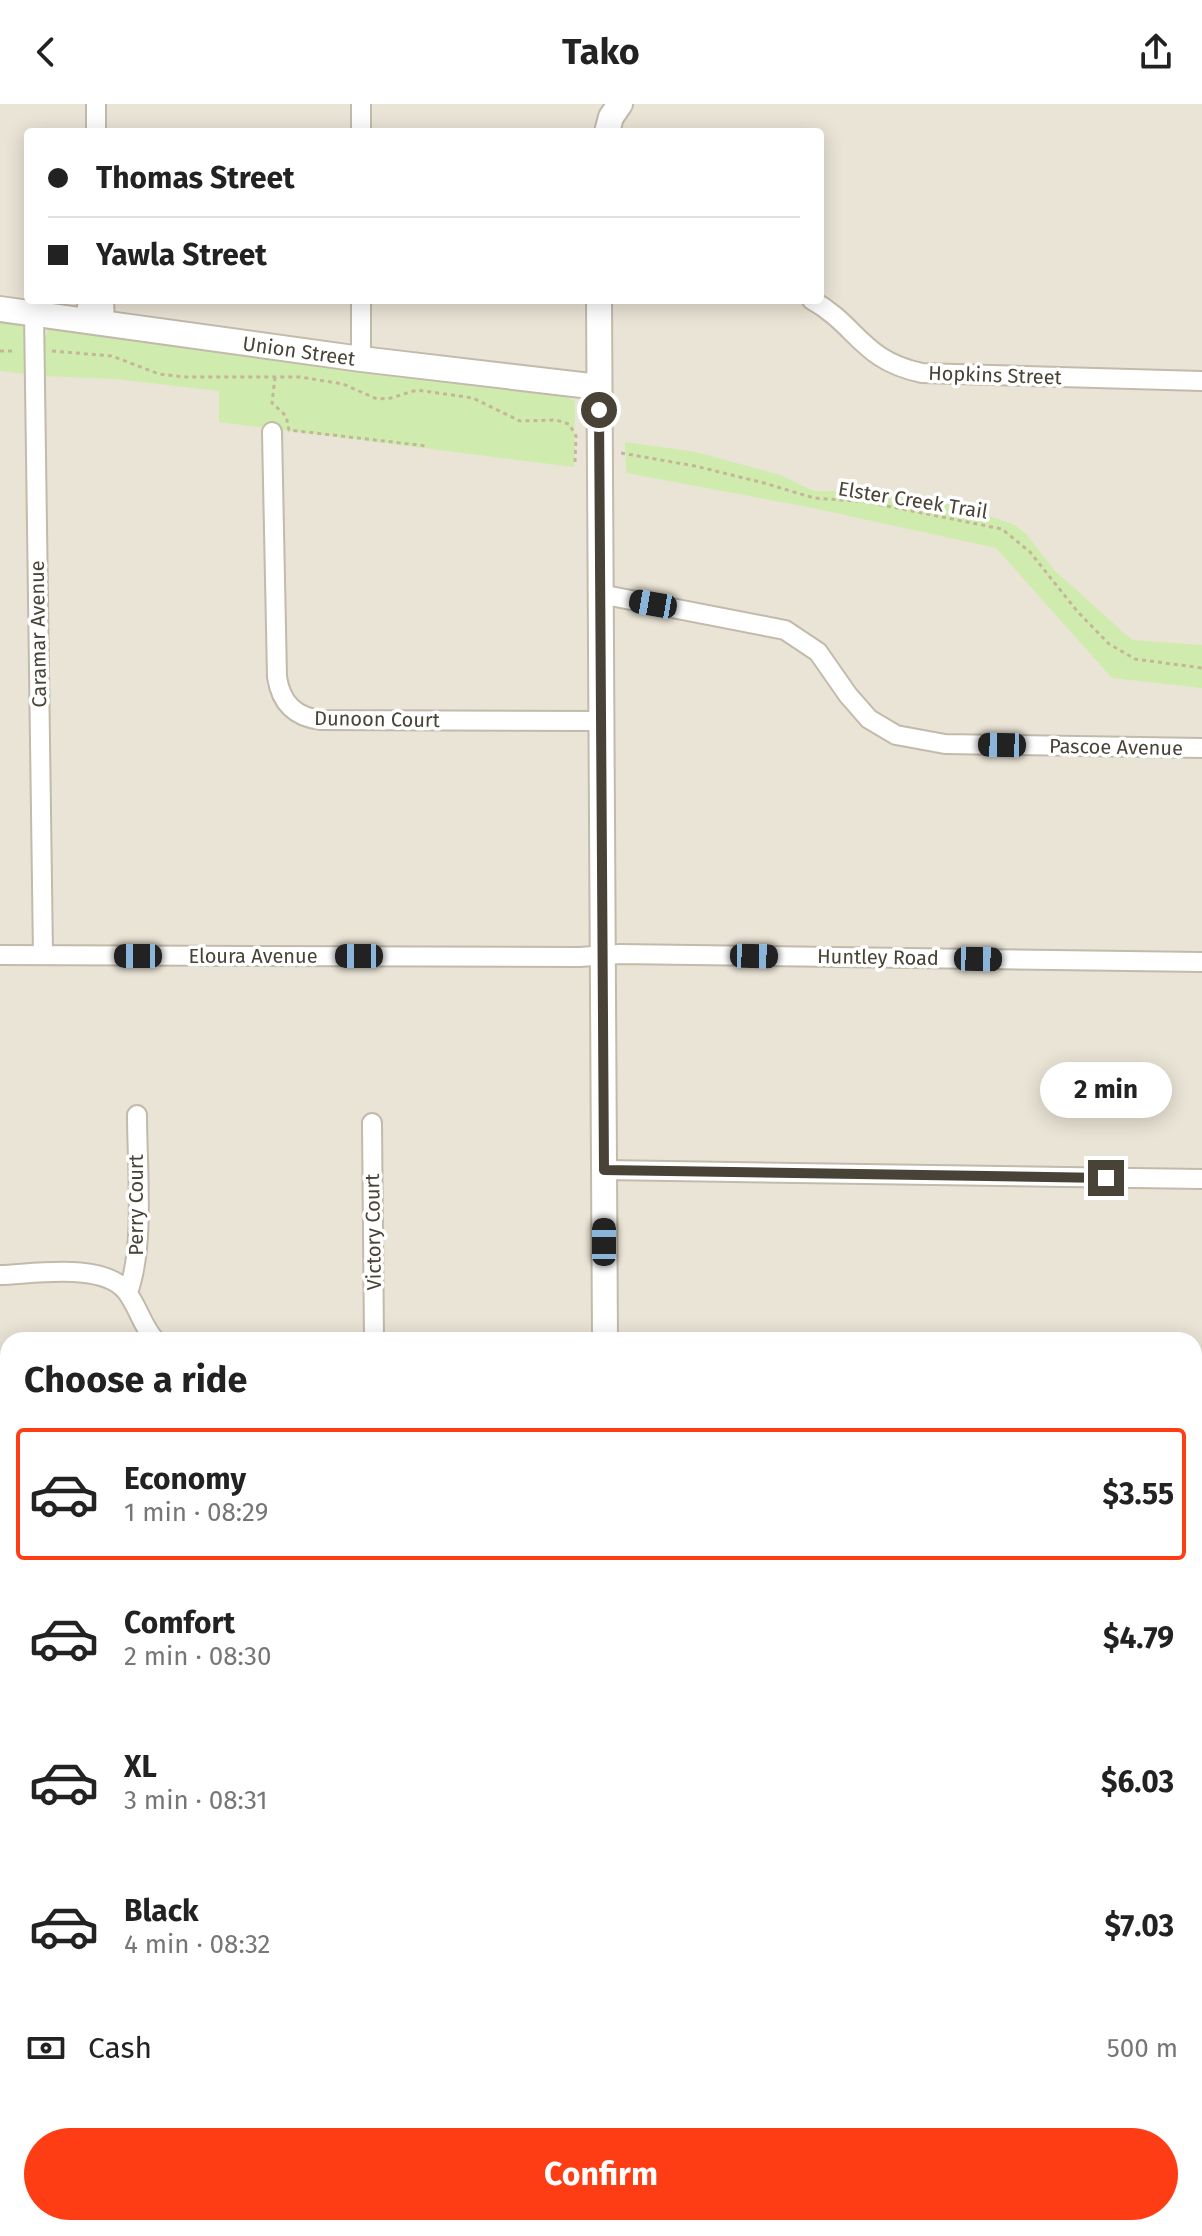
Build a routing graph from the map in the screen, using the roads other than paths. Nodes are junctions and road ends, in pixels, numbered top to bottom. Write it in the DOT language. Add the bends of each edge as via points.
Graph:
graph roads {
  1 [pos="96,104"];
  2 [pos="361,104"];
  3 [pos="600,104"];
  4 [pos="620,104"];
  5 [pos="96,128"];
  6 [pos="361,128"];
  7 [pos="597,128"];
  8 [pos="608,128"];
  9 [pos="361,304"];
  10 [pos="599,304"];
  11 [pos="818,304"];
  12 [pos="0,309"];
  13 [pos="95,311"];
  14 [pos="34,313"];
  15 [pos="361,359"];
  16 [pos="1202,381"];
  17 [pos="599,387"];
  18 [pos="272,432"];
  19 [pos="600,594"];
  20 [pos="601,721"];
  21 [pos="1202,748"];
  22 [pos="0,955"];
  23 [pos="43,955"];
  24 [pos="602,955"];
  25 [pos="1202,962"];
  26 [pos="137,1115"];
  27 [pos="372,1123"];
  28 [pos="604,1170"];
  29 [pos="1202,1179"];
  30 [pos="0,1275"];
  31 [pos="128,1292"];
  32 [pos="150,1332"];
  33 [pos="374,1332"];
  34 [pos="605,1332"];
  1 -- 5 [label="street"];
  2 -- 6 [label="street"];
  3 -- 7 [label="street"];
  4 -- 8 [label="street"];
  9 -- 15 [label="street"];
  10 -- 17 [label="street"];
  11 -- 16 [label="street, Hopkins Street" via="871,353 922,373"];
  12 -- 14 [label="street, Union Street"];
  13 -- 14 [label="street, Union Street"];
  13 -- 15 [label="street, Union Street"];
  14 -- 23 [label="street, Caramar Avenue"];
  15 -- 17 [label="street, Union Street"];
  17 -- 19 [label="street"];
  18 -- 20 [label="street, Dunoon Court" via="277,677 287,705 303,717 321,720"];
  19 -- 20 [label="street"];
  19 -- 21 [label="street, Pascoe Avenue" via="785,630 818,652 869,719 913,740"];
  20 -- 24 [label="street"];
  22 -- 23 [label="street, Eloura Avenue"];
  23 -- 24 [label="street, Eloura Avenue"];
  24 -- 25 [label="street, Huntley Road"];
  24 -- 28 [label="street"];
  26 -- 31 [label="street, Perry Court" via="137,1251"];
  27 -- 33 [label="street, Victory Court"];
  28 -- 29 [label="street"];
  28 -- 34 [label="street"];
  30 -- 31 [label="street" via="97,1274"];
  31 -- 32 [label="street"];
}
